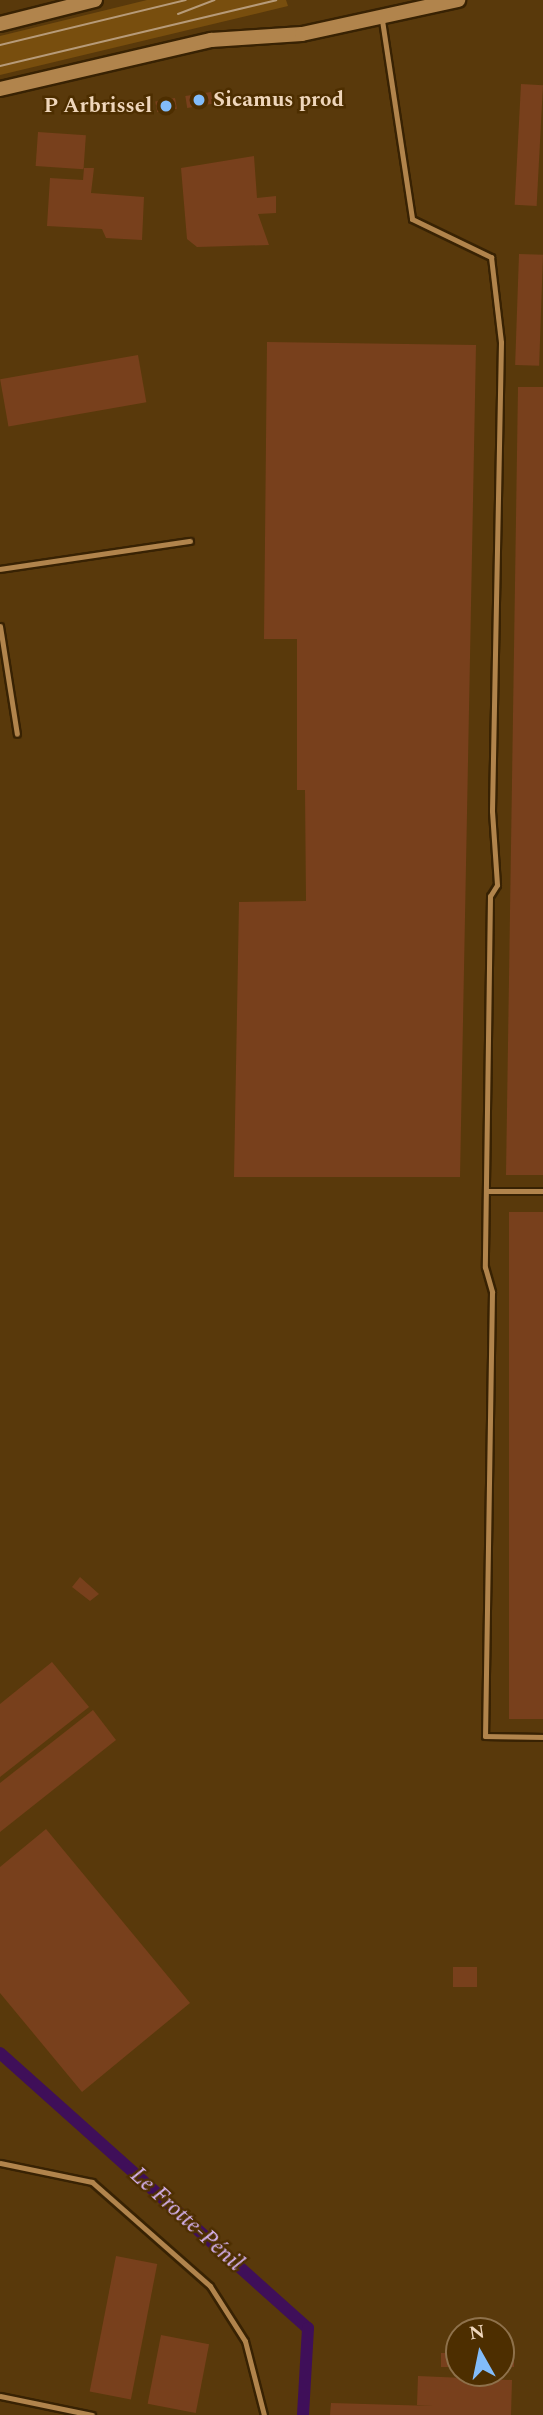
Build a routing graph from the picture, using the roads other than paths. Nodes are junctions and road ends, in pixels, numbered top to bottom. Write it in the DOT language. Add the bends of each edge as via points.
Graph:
graph roads {
  1 [pos="95,0"];
  2 [pos="458,0"];
  3 [pos="382,17"];
  4 [pos="0,24"];
  5 [pos="0,89"];
  6 [pos="190,541"];
  7 [pos="0,569"];
  8 [pos="0,626"];
  9 [pos="17,734"];
  10 [pos="486,1191"];
  11 [pos="543,1191"];
  12 [pos="543,1737"];
  13 [pos="0,2163"];
  14 [pos="0,2396"];
  15 [pos="92,2415"];
  16 [pos="264,2415"];
  1 -- 4 [label="street"];
  2 -- 3 [label="street"];
  3 -- 5 [label="street" via="302,34 211,40"];
  3 -- 10 [label="lane" via="412,219 491,257 501,342 492,811 497,885 490,896"];
  6 -- 7 [label="lane"];
  8 -- 9 [label="lane"];
  10 -- 11 [label="lane"];
  10 -- 12 [label="lane" via="485,1267 492,1292 485,1736"];
  13 -- 16 [label="lane" via="92,2182 210,2286 245,2342"];
  14 -- 15 [label="lane"];
}
